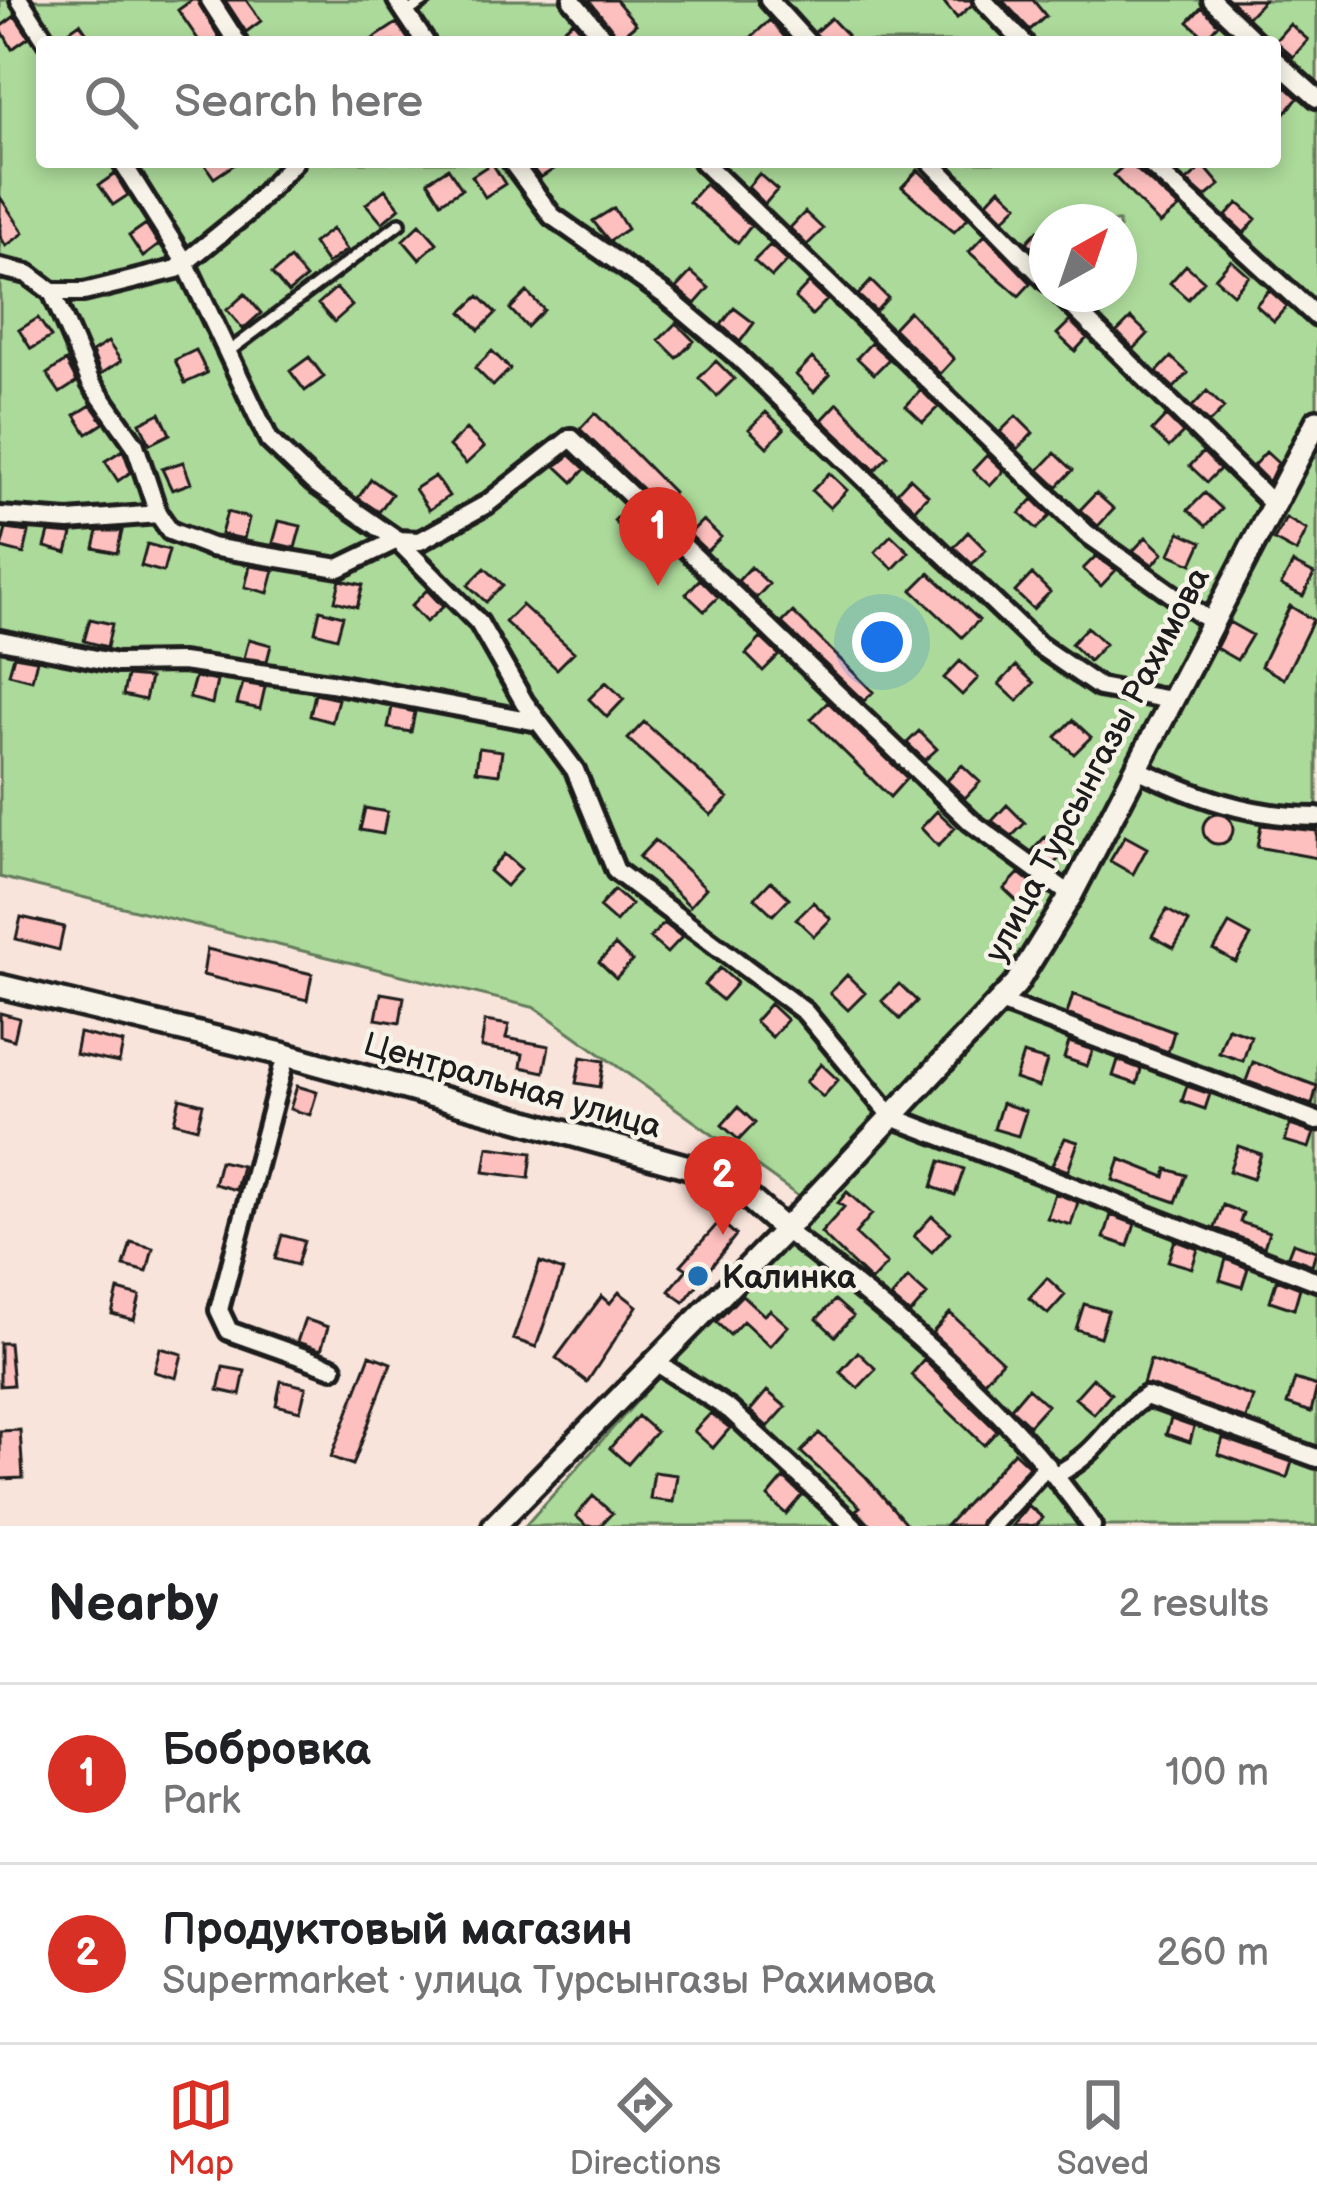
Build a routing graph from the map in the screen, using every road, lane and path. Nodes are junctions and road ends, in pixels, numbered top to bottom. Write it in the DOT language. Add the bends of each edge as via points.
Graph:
graph roads {
  1 [pos="20,0"];
  2 [pos="210,0"];
  3 [pos="426,0"];
  4 [pos="572,0"];
  5 [pos="769,0"];
  6 [pos="983,0"];
  7 [pos="1212,0"];
  8 [pos="401,6"];
  9 [pos="43,36"];
  10 [pos="234,36"];
  11 [pos="421,36"];
  12 [pos="602,36"];
  13 [pos="801,36"];
  14 [pos="1017,36"];
  15 [pos="1250,36"];
  16 [pos="1281,65"];
  17 [pos="1317,98"];
  18 [pos="126,168"];
  19 [pos="288,168"];
  20 [pos="516,168"];
  21 [pos="709,168"];
  22 [pos="937,168"];
  23 [pos="1155,168"];
  24 [pos="400,223"];
  25 [pos="185,262"];
  26 [pos="1029,262"];
  27 [pos="0,267"];
  28 [pos="52,292"];
  29 [pos="1078,312"];
  30 [pos="1317,317"];
  31 [pos="227,352"];
  32 [pos="1316,426"];
  33 [pos="1273,504"];
  34 [pos="158,514"];
  35 [pos="0,516"];
  36 [pos="397,540"];
  37 [pos="1211,622"];
  38 [pos="0,640"];
  39 [pos="1171,700"];
  40 [pos="538,722"];
  41 [pos="1136,768"];
  42 [pos="1317,817"];
  43 [pos="1071,895"];
  44 [pos="0,986"];
  45 [pos="1000,1002"];
  46 [pos="286,1055"];
  47 [pos="892,1117"];
  48 [pos="1317,1121"];
  49 [pos="785,1230"];
  50 [pos="1317,1281"];
  51 [pos="654,1361"];
  52 [pos="333,1368"];
  53 [pos="1317,1457"];
  54 [pos="1052,1469"];
  55 [pos="494,1526"];
  56 [pos="854,1526"];
  57 [pos="991,1526"];
  58 [pos="1092,1526"];
  1 -- 9 [label="street"];
  2 -- 10 [label="street"];
  3 -- 8 [label="lane"];
  4 -- 12 [label="street"];
  5 -- 13 [label="street"];
  6 -- 14 [label="street"];
  7 -- 15 [label="street"];
  8 -- 11 [label="street"];
  16 -- 17 [label="street"];
  18 -- 25 [label="street"];
  19 -- 25 [label="street"];
  20 -- 39 [label="street" via="552,216 737,356 1037,645 1099,687"];
  21 -- 37 [label="street" via="1086,533"];
  22 -- 26 [label="street"];
  23 -- 30 [label="street"];
  24 -- 31 [label="lane"];
  25 -- 28 [label="street" via="84,292"];
  25 -- 31 [label="street"];
  27 -- 28 [label="street"];
  28 -- 34 [label="street" via="91,383 136,445"];
  29 -- 33 [label="street"];
  31 -- 36 [label="street" via="269,440 313,482"];
  32 -- 33 [label="street, улица Турсынгазы Рахимова"];
  33 -- 37 [label="street, улица Турсынгазы Рахимова"];
  34 -- 35 [label="street"];
  34 -- 36 [label="street" via="170,531 212,547 339,568"];
  36 -- 40 [label="street" via="479,623"];
  36 -- 43 [label="street" via="420,541 487,504 571,438 970,822"];
  37 -- 39 [label="street, улица Турсынгазы Рахимова"];
  38 -- 40 [label="street" via="117,663 182,662 332,683"];
  39 -- 41 [label="street, улица Турсынгазы Рахимова"];
  40 -- 47 [label="street" via="574,770 616,871 805,1012"];
  41 -- 42 [label="street" via="1211,804"];
  41 -- 43 [label="street, улица Турсынгазы Рахимова"];
  43 -- 45 [label="street, улица Турсынгазы Рахимова"];
  44 -- 46 [label="street, Центральная улица"];
  45 -- 47 [label="street, улица Турсынгазы Рахимова"];
  45 -- 48 [label="street"];
  46 -- 49 [label="street, Центральная улица" via="696,1169 743,1193"];
  46 -- 52 [label="street" via="219,1310 230,1331"];
  47 -- 49 [label="street, улица Турсынгазы Рахимова"];
  47 -- 50 [label="street"];
  49 -- 51 [label="street, улица Турсынгазы Рахимова"];
  49 -- 54 [label="street, Центральная улица" via="925,1346"];
  51 -- 55 [label="street, улица Турсынгазы Рахимова"];
  51 -- 56 [label="street" via="730,1410"];
  53 -- 54 [label="street" via="1146,1396 1083,1461"];
  54 -- 57 [label="street"];
  54 -- 58 [label="street, Центральная улица"];
}
